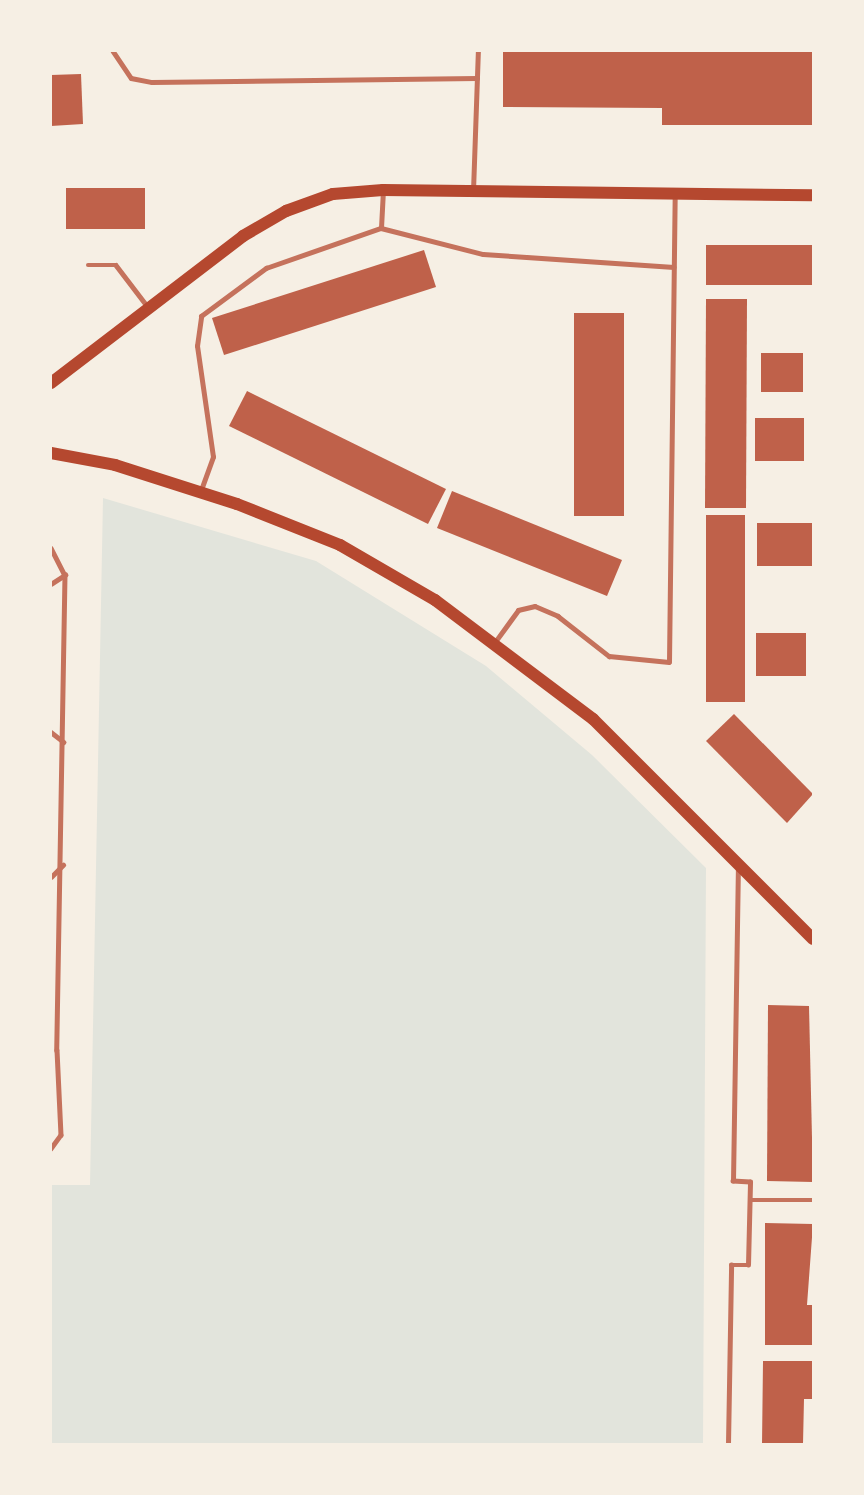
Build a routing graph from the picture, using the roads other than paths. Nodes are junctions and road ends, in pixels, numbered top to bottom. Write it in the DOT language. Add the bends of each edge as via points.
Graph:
graph roads {
  1 [pos="113,51"];
  2 [pos="478,51"];
  3 [pos="477,78"];
  4 [pos="383,190"];
  5 [pos="473,191"];
  6 [pos="675,193"];
  7 [pos="813,195"];
  8 [pos="381,228"];
  9 [pos="88,265"];
  10 [pos="674,267"];
  11 [pos="148,307"];
  12 [pos="51,383"];
  13 [pos="51,453"];
  14 [pos="200,491"];
  15 [pos="51,548"];
  16 [pos="65,575"];
  17 [pos="51,584"];
  18 [pos="495,642"];
  19 [pos="51,732"];
  20 [pos="64,742"];
  21 [pos="63,865"];
  22 [pos="738,867"];
  23 [pos="51,877"];
  24 [pos="813,937"];
  25 [pos="51,1044"];
  26 [pos="57,1050"];
  27 [pos="51,1149"];
  28 [pos="750,1200"];
  29 [pos="813,1200"];
  30 [pos="728,1444"];
  1 -- 3 [label="lane" via="131,78 152,82"];
  2 -- 3 [label="lane"];
  3 -- 5 [label="lane"];
  4 -- 5 [label="main road"];
  4 -- 8 [label="lane"];
  4 -- 11 [label="main road" via="333,194 286,211"];
  5 -- 6 [label="main road"];
  6 -- 7 [label="main road"];
  6 -- 10 [label="lane"];
  8 -- 10 [label="lane" via="483,254"];
  8 -- 14 [label="lane" via="266,268 201,316 197,346 213,457"];
  9 -- 11 [label="lane" via="116,265"];
  10 -- 18 [label="lane" via="669,662 609,656 558,616 534,606 518,610"];
  11 -- 12 [label="main road"];
  13 -- 14 [label="main road"];
  14 -- 18 [label="main road" via="340,545"];
  15 -- 16 [label="lane"];
  16 -- 17 [label="lane"];
  16 -- 20 [label="lane"];
  18 -- 22 [label="main road" via="593,719"];
  19 -- 20 [label="lane"];
  20 -- 21 [label="lane"];
  21 -- 23 [label="lane"];
  21 -- 26 [label="lane"];
  22 -- 24 [label="main road"];
  22 -- 28 [label="lane" via="733,1181 750,1182"];
  25 -- 26 [label="lane"];
  26 -- 27 [label="lane" via="61,1135"];
  28 -- 29 [label="lane"];
  28 -- 30 [label="lane" via="748,1265 731,1265"];
}
